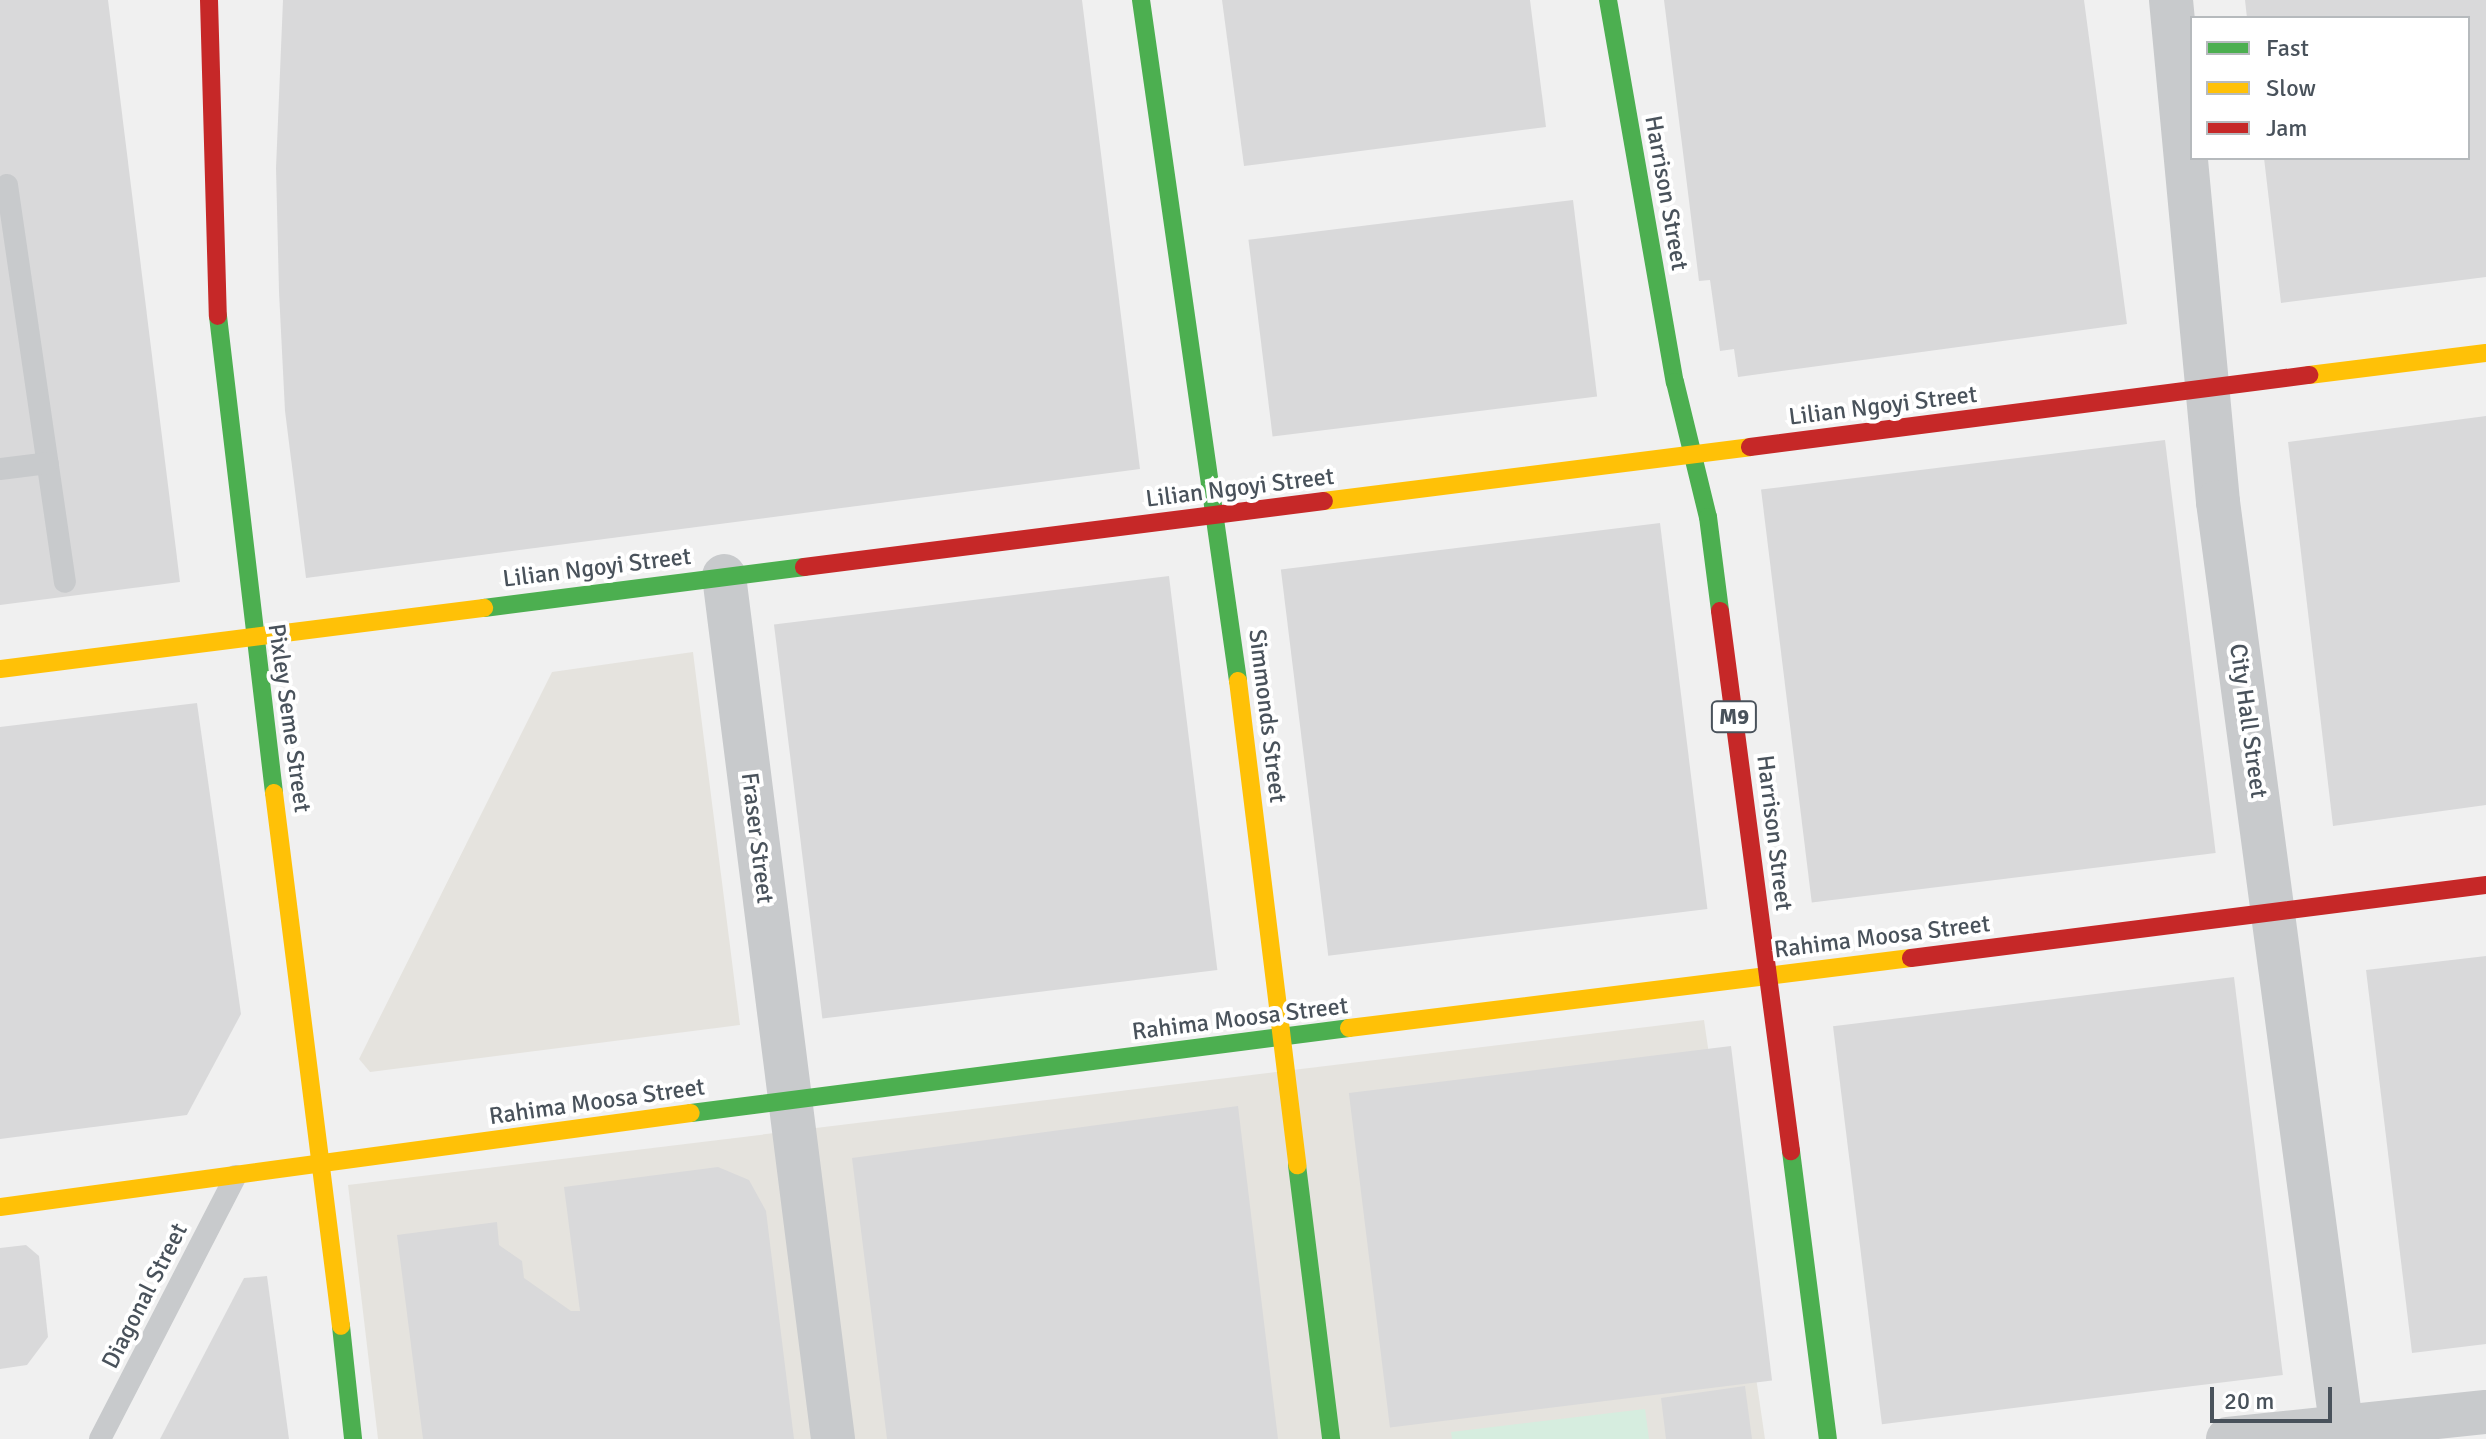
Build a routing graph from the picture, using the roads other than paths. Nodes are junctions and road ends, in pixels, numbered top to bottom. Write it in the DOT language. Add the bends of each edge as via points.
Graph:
graph roads {
  1 [pos="209,0"];
  2 [pos="1141,0"];
  3 [pos="1608,0"];
  4 [pos="2171,0"];
  5 [pos="7,185"];
  6 [pos="2486,353"];
  7 [pos="2205,389"];
  8 [pos="1694,454"];
  9 [pos="48,463"];
  10 [pos="0,469"];
  11 [pos="1217,514"];
  12 [pos="724,576"];
  13 [pos="65,582"];
  14 [pos="253,637"];
  15 [pos="0,669"];
  16 [pos="2486,885"];
  17 [pos="2275,913"];
  18 [pos="1768,975"];
  19 [pos="1283,1037"];
  20 [pos="790,1099"];
  21 [pos="325,1164"];
  22 [pos="236,1176"];
  23 [pos="0,1207"];
  24 [pos="2486,1412"];
  25 [pos="2342,1432"];
  26 [pos="100,1439"];
  27 [pos="353,1439"];
  28 [pos="833,1439"];
  29 [pos="1331,1439"];
  30 [pos="1828,1439"];
  31 [pos="2228,1439"];
  1 -- 14 [label="street, Pixley Seme Street" via="214,278"];
  2 -- 11 [label="street, Simmonds Street"];
  3 -- 8 [label="street, Harrison Street / M9" via="1675,382"];
  4 -- 7 [label="street, City Hall Street"];
  5 -- 9 [label="lane"];
  6 -- 7 [label="street, Lilian Ngoyi Street"];
  7 -- 8 [label="street, Lilian Ngoyi Street"];
  7 -- 17 [label="street, City Hall Street"];
  8 -- 11 [label="street, Lilian Ngoyi Street"];
  8 -- 18 [label="street, Harrison Street / M9" via="1708,517"];
  9 -- 10 [label="lane"];
  9 -- 13 [label="lane"];
  11 -- 12 [label="street, Lilian Ngoyi Street"];
  11 -- 19 [label="street, Simmonds Street"];
  12 -- 14 [label="street, Lilian Ngoyi Street"];
  12 -- 20 [label="street, Fraser Street"];
  14 -- 15 [label="street, Lilian Ngoyi Street"];
  14 -- 21 [label="street, Pixley Seme Street"];
  16 -- 17 [label="street, Rahima Moosa Street"];
  17 -- 18 [label="street, Rahima Moosa Street"];
  17 -- 25 [label="street, City Hall Street"];
  18 -- 19 [label="street, Rahima Moosa Street"];
  18 -- 30 [label="street, Harrison Street / M9"];
  19 -- 20 [label="street, Rahima Moosa Street"];
  19 -- 29 [label="street, Simmonds Street"];
  20 -- 21 [label="street, Rahima Moosa Street"];
  20 -- 28 [label="street, Fraser Street"];
  21 -- 22 [label="street, Rahima Moosa Street"];
  21 -- 27 [label="street, Pixley Seme Street"];
  22 -- 23 [label="street, Rahima Moosa Street"];
  22 -- 26 [label="lane, Diagonal Street"];
  24 -- 25 [label="street"];
  25 -- 31 [label="street"];
}
